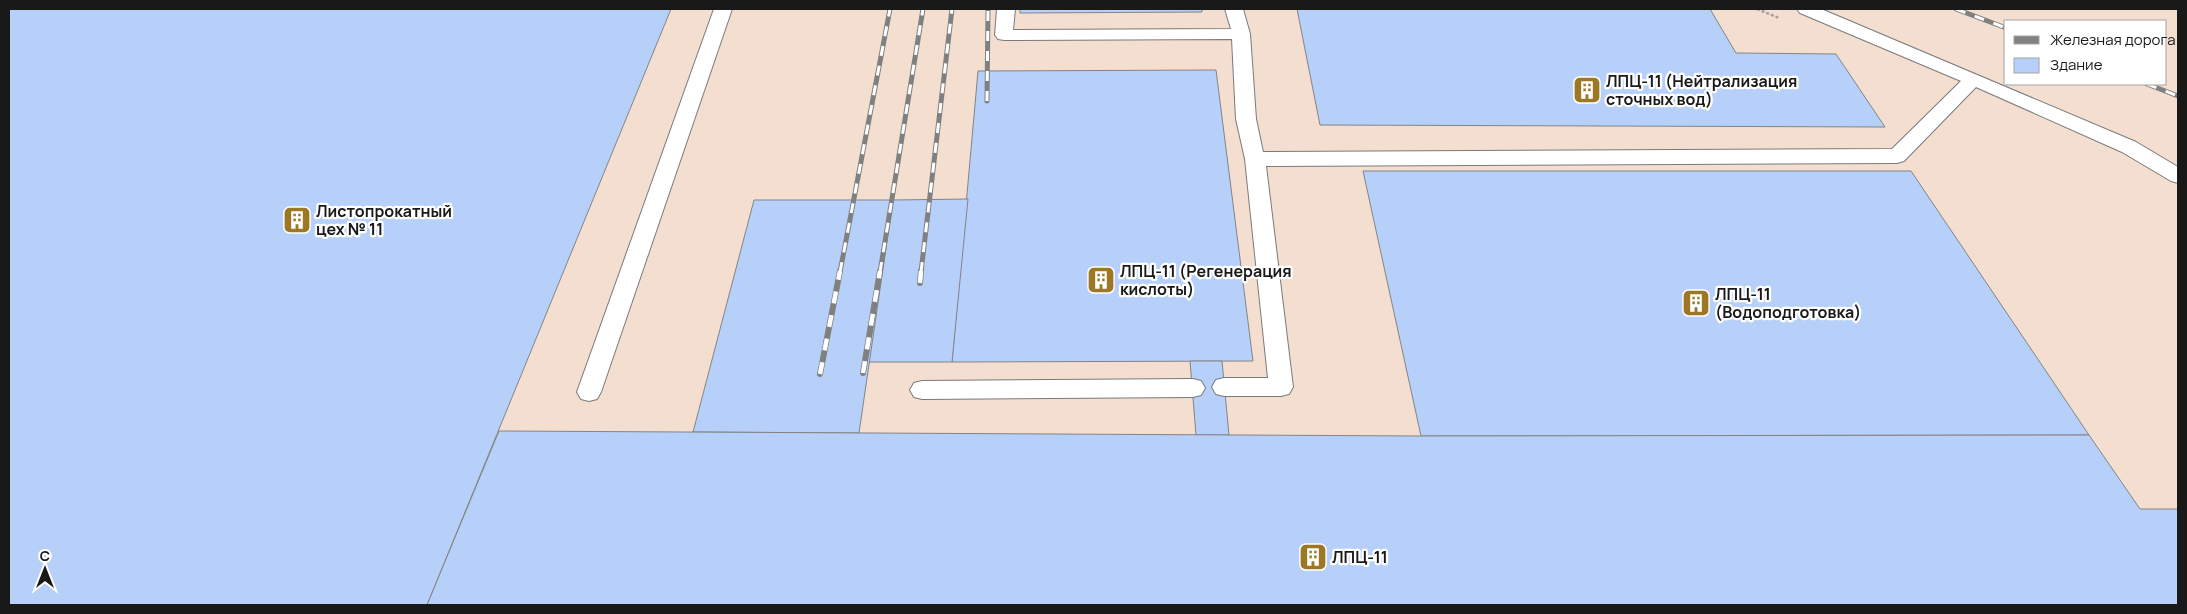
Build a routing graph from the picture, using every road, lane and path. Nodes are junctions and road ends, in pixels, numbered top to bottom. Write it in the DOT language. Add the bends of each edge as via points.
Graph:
graph roads {
  1 [pos="723,9"];
  2 [pos="1006,9"];
  3 [pos="1234,9"];
  4 [pos="1806,9"];
  5 [pos="1241,34"];
  6 [pos="1973,79"];
  7 [pos="1255,159"];
  8 [pos="2178,176"];
  9 [pos="1224,387"];
  10 [pos="1193,388"];
  11 [pos="922,390"];
  12 [pos="590,392"];
  1 -- 12 [label="lane"];
  2 -- 5 [label="lane" via="1004,35"];
  3 -- 5 [label="lane"];
  4 -- 6 [label="lane"];
  5 -- 7 [label="lane" via="1246,119"];
  6 -- 7 [label="lane" via="1897,156"];
  6 -- 8 [label="lane" via="2129,147"];
  7 -- 9 [label="lane" via="1280,387"];
  10 -- 11 [label="lane"];
}
